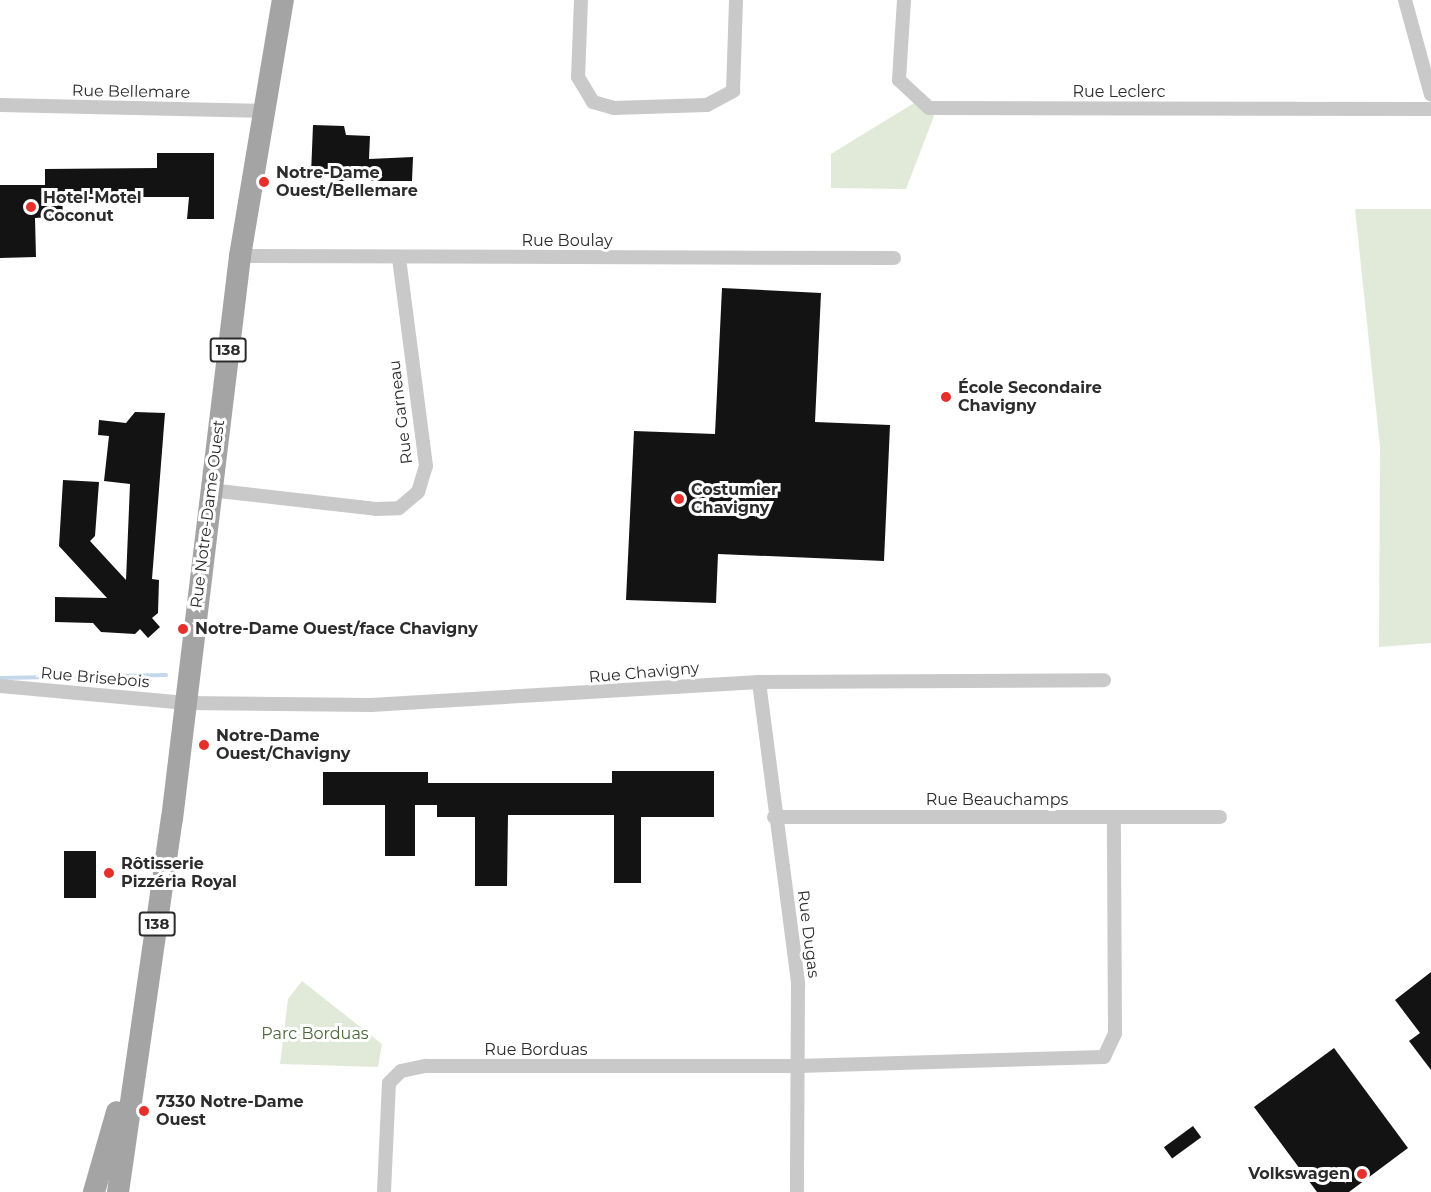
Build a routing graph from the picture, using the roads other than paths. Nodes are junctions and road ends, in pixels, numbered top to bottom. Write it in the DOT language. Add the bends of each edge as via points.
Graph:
graph roads {
  1 [pos="283,0"];
  2 [pos="581,0"];
  3 [pos="736,0"];
  4 [pos="904,0"];
  5 [pos="1405,0"];
  6 [pos="1431,95"];
  7 [pos="0,105"];
  8 [pos="1431,109"];
  9 [pos="261,111"];
  10 [pos="240,256"];
  11 [pos="399,256"];
  12 [pos="894,258"];
  13 [pos="210,489"];
  14 [pos="1104,680"];
  15 [pos="759,682"];
  16 [pos="0,686"];
  17 [pos="186,703"];
  18 [pos="774,817"];
  19 [pos="1114,817"];
  20 [pos="1220,817"];
  21 [pos="141,1029"];
  22 [pos="798,1066"];
  23 [pos="94,1192"];
  24 [pos="118,1192"];
  25 [pos="384,1192"];
  26 [pos="797,1192"];
  1 -- 9 [label="main road, Rue Notre-Dame Ouest / 138"];
  2 -- 3 [label="street" via="579,77 593,102 614,108 707,105 733,91"];
  4 -- 8 [label="street, Rue Leclerc" via="899,80 930,108"];
  5 -- 6 [label="street"];
  7 -- 9 [label="street, Rue Bellemare"];
  9 -- 10 [label="main road, Rue Notre-Dame Ouest / 138"];
  10 -- 11 [label="street, Rue Boulay"];
  10 -- 13 [label="main road, Rue Notre-Dame Ouest / 138"];
  11 -- 12 [label="street, Rue Boulay"];
  11 -- 13 [label="street, Rue Garneau" via="426,466 418,492 399,508 376,509"];
  13 -- 17 [label="main road, Rue Notre-Dame Ouest / 138"];
  14 -- 15 [label="street, Rue Chavigny"];
  15 -- 17 [label="street, Rue Chavigny" via="371,705"];
  15 -- 18 [label="street, Rue Dugas"];
  16 -- 17 [label="street, Rue Brisebois"];
  17 -- 21 [label="main road, Rue Notre-Dame Ouest / 138"];
  18 -- 19 [label="street, Rue Beauchamps"];
  18 -- 22 [label="street, Rue Dugas" via="798,984"];
  19 -- 20 [label="street, Rue Beauchamps"];
  19 -- 22 [label="street, Rue Borduas" via="1115,1033 1104,1057"];
  21 -- 23 [label="main road, Rue Notre-Dame Ouest / 138"];
  21 -- 24 [label="main road, Rue Notre-Dame Ouest / 138"];
  22 -- 25 [label="street, Rue Borduas" via="425,1066 401,1071 389,1083 385,1099"];
  22 -- 26 [label="street, Rue Dugas"];
}
